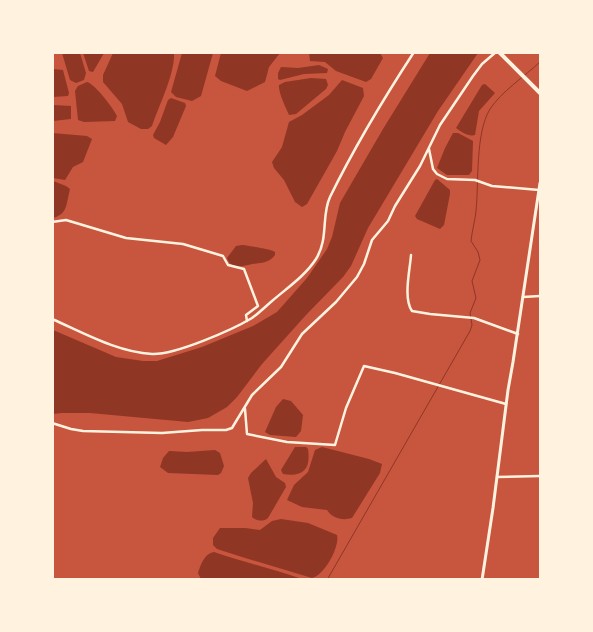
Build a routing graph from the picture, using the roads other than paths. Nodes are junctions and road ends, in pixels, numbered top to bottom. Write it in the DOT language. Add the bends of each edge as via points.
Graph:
graph roads {
  1 [pos="414,52"];
  2 [pos="497,52"];
  3 [pos="540,93"];
  4 [pos="429,147"];
  5 [pos="540,183"];
  6 [pos="539,190"];
  7 [pos="52,222"];
  8 [pos="411,255"];
  9 [pos="540,296"];
  10 [pos="523,297"];
  11 [pos="52,319"];
  12 [pos="247,321"];
  13 [pos="518,334"];
  14 [pos="506,404"];
  15 [pos="245,407"];
  16 [pos="52,423"];
  17 [pos="540,476"];
  18 [pos="497,477"];
  19 [pos="482,580"];
  1 -- 12 [label="street" via="330,198 324,238 316,260"];
  2 -- 3 [label="main road"];
  2 -- 4 [label="street" via="473,76"];
  4 -- 6 [label="street" via="433,169 447,179"];
  4 -- 15 [label="street" via="388,221 372,240 357,277 302,334 283,364 257,389"];
  5 -- 6 [label="street"];
  6 -- 10 [label="street"];
  7 -- 12 [label="street" via="66,220 126,238 183,244 223,256 228,265 244,269 249,281 258,306 246,315"];
  8 -- 13 [label="street" via="408,284 412,311 471,317"];
  9 -- 10 [label="street"];
  10 -- 13 [label="street"];
  11 -- 12 [label="street" via="112,345 156,354 191,344"];
  13 -- 14 [label="street"];
  14 -- 15 [label="street" via="364,366 335,445 287,442 247,434"];
  14 -- 18 [label="street"];
  15 -- 16 [label="street" via="232,428 226,430 83,431"];
  17 -- 18 [label="street"];
  18 -- 19 [label="street"];
}
